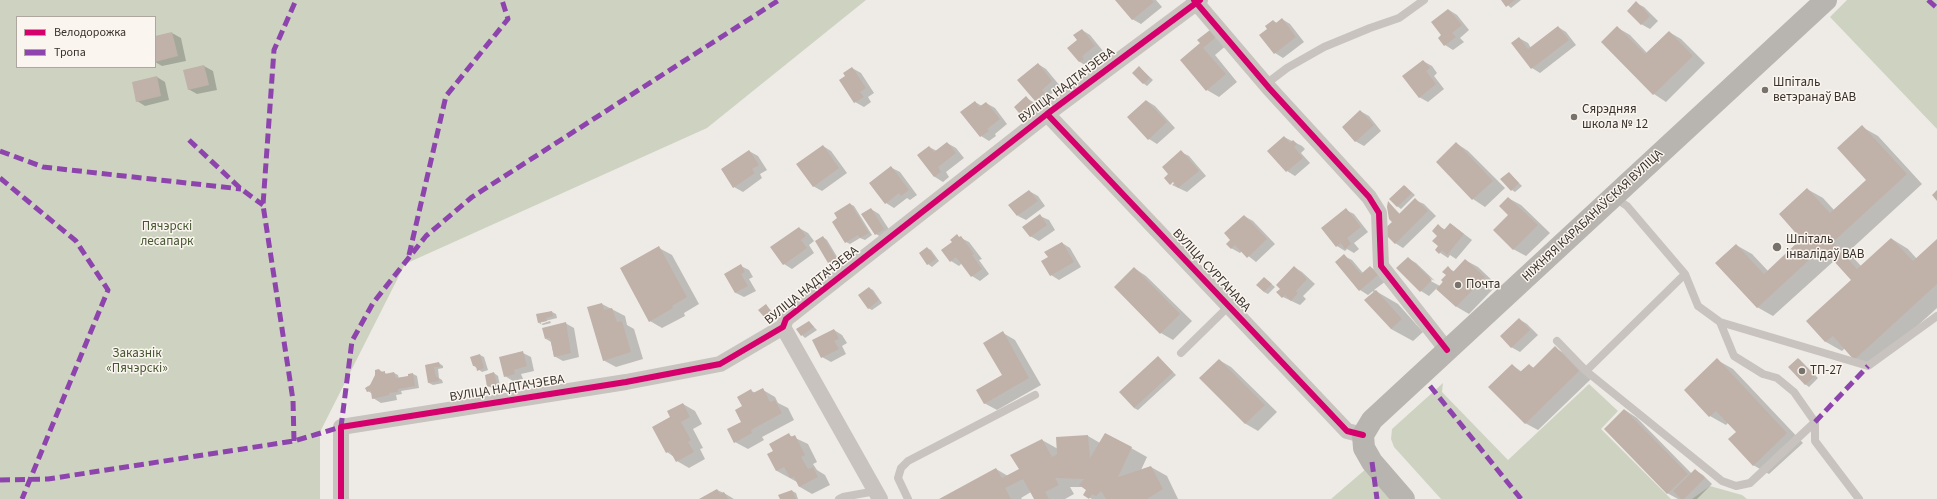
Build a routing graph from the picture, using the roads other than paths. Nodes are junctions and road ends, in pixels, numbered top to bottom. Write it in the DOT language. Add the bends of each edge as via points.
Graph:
graph roads {
  1 [pos="1424,0"];
  2 [pos="1826,0"];
  3 [pos="1196,1"];
  4 [pos="1266,84"];
  5 [pos="1047,114"];
  6 [pos="1614,197"];
  7 [pos="1685,274"];
  8 [pos="1229,306"];
  9 [pos="1937,316"];
  10 [pos="1720,322"];
  11 [pos="783,326"];
  12 [pos="1556,340"];
  13 [pos="1447,350"];
  14 [pos="1181,352"];
  15 [pos="1586,371"];
  16 [pos="1035,395"];
  17 [pos="1815,422"];
  18 [pos="1363,435"];
  19 [pos="878,495"];
  20 [pos="341,499"];
  21 [pos="839,499"];
  22 [pos="908,499"];
  23 [pos="1404,499"];
  24 [pos="1859,499"];
  1 -- 4 [label="lane" via="1399,18 1324,47 1287,68"];
  2 -- 6 [label="main road, НІЖНЯЯ КАРАБАНАЎСКАЯ ВУЛІЦА"];
  3 -- 4 [label="street"];
  3 -- 5 [label="street, ВУЛІЦА НАДТАЧЭЕВА"];
  4 -- 13 [label="street" via="1369,197 1379,213 1380,266"];
  5 -- 8 [label="street, ВУЛІЦА СУРГАНАВА"];
  5 -- 11 [label="street, ВУЛІЦА НАДТАЧЭЕВА" via="786,319"];
  6 -- 7 [label="lane" via="1626,206"];
  6 -- 13 [label="main road, НІЖНЯЯ КАРАБАНАЎСКАЯ ВУЛІЦА"];
  7 -- 10 [label="lane" via="1698,306"];
  7 -- 15 [label="lane"];
  8 -- 14 [label="lane"];
  8 -- 18 [label="street, ВУЛІЦА СУРГАНАВА" via="1347,431"];
  9 -- 10 [label="lane" via="1868,366"];
  10 -- 17 [label="lane" via="1734,356 1763,374 1776,378 1794,392"];
  11 -- 19 [label="street"];
  11 -- 20 [label="street, ВУЛІЦА НАДТАЧЭЕВА" via="720,364 618,383 341,427"];
  12 -- 15 [label="lane"];
  13 -- 18 [label="main road, НІЖНЯЯ КАРАБАНАЎСКАЯ ВУЛІЦА" via="1372,420"];
  15 -- 17 [label="lane" via="1722,481 1736,486 1750,483"];
  16 -- 22 [label="lane" via="908,461 901,468 898,478"];
  17 -- 24 [label="lane" via="1815,441"];
  18 -- 23 [label="main road" via="1364,448 1372,462"];
  19 -- 21 [label="lane"];
}
